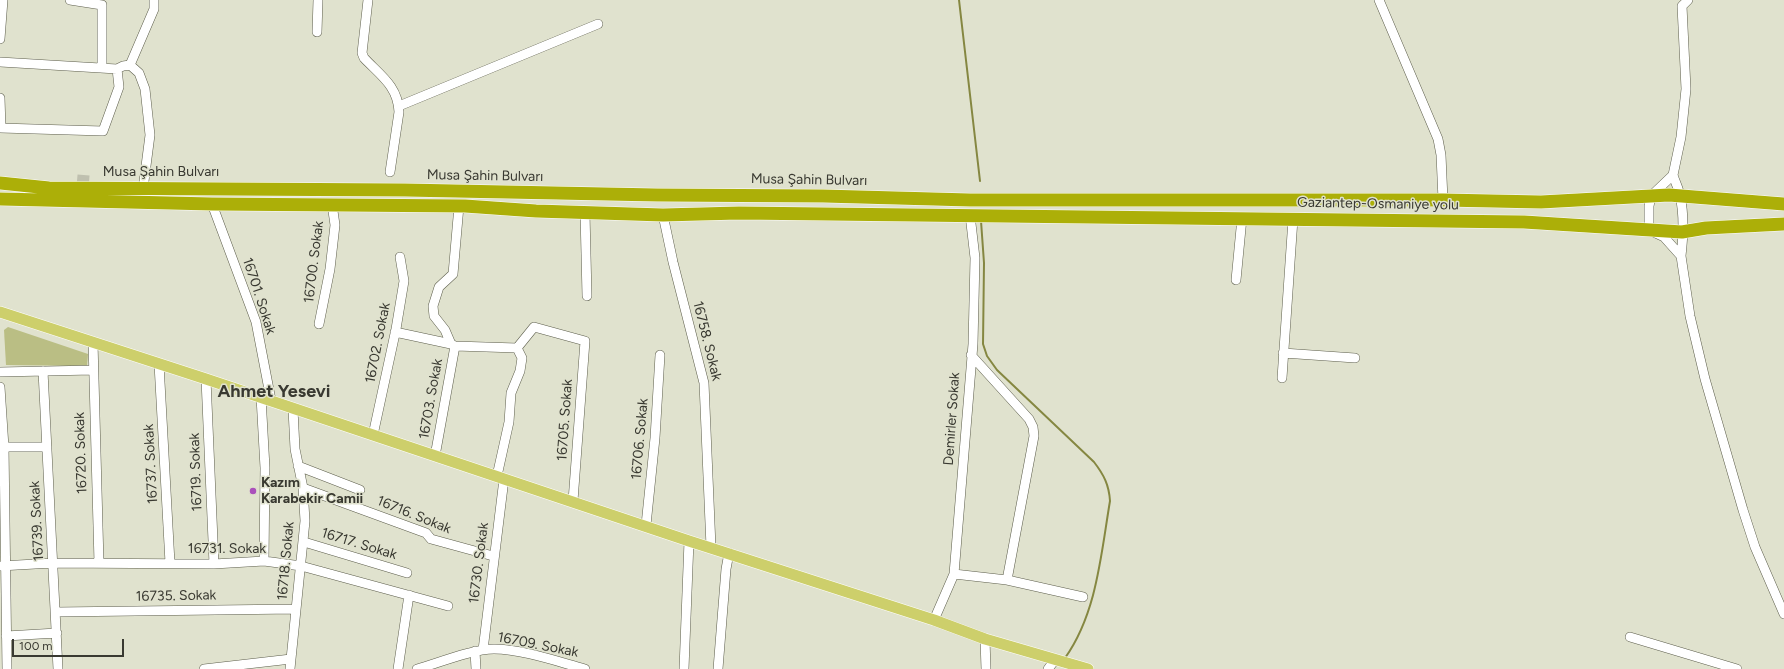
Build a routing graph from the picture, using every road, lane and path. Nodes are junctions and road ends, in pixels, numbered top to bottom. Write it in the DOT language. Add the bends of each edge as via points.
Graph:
graph roads {
  1 [pos="3,0"];
  2 [pos="70,0"];
  3 [pos="154,0"];
  4 [pos="318,0"];
  5 [pos="368,0"];
  6 [pos="1379,0"];
  7 [pos="1688,0"];
  8 [pos="598,24"];
  9 [pos="317,32"];
  10 [pos="0,39"];
  11 [pos="0,62"];
  12 [pos="130,66"];
  13 [pos="102,68"];
  14 [pos="117,70"];
  15 [pos="0,98"];
  16 [pos="399,106"];
  17 [pos="1,128"];
  18 [pos="390,172"];
  19 [pos="1673,175"];
  20 [pos="0,183"];
  21 [pos="59,188"];
  22 [pos="137,189"];
  23 [pos="1680,195"];
  24 [pos="1651,196"];
  25 [pos="0,199"];
  26 [pos="970,200"];
  27 [pos="1442,200"];
  28 [pos="212,204"];
  29 [pos="332,204"];
  30 [pos="1784,204"];
  31 [pos="459,206"];
  32 [pos="585,213"];
  33 [pos="663,215"];
  34 [pos="970,215"];
  35 [pos="1242,218"];
  36 [pos="1293,219"];
  37 [pos="1784,224"];
  38 [pos="1648,230"];
  39 [pos="1682,232"];
  40 [pos="1681,256"];
  41 [pos="400,257"];
  42 [pos="1236,280"];
  43 [pos="587,296"];
  44 [pos="0,312"];
  45 [pos="320,324"];
  46 [pos="395,332"];
  47 [pos="92,342"];
  48 [pos="453,345"];
  49 [pos="517,348"];
  50 [pos="1284,353"];
  51 [pos="660,355"];
  52 [pos="971,355"];
  53 [pos="1354,358"];
  54 [pos="159,364"];
  55 [pos="93,370"];
  56 [pos="43,371"];
  57 [pos="0,372"];
  58 [pos="1282,378"];
  59 [pos="206,379"];
  60 [pos="0,387"];
  61 [pos="266,399"];
  62 [pos="293,409"];
  63 [pos="373,435"];
  64 [pos="2,447"];
  65 [pos="47,447"];
  66 [pos="435,456"];
  67 [pos="298,466"];
  68 [pos="501,478"];
  69 [pos="303,488"];
  70 [pos="360,490"];
  71 [pos="573,501"];
  72 [pos="646,525"];
  73 [pos="689,540"];
  74 [pos="304,542"];
  75 [pos="711,547"];
  76 [pos="729,553"];
  77 [pos="493,556"];
  78 [pos="264,561"];
  79 [pos="99,563"];
  80 [pos="170,563"];
  81 [pos="53,564"];
  82 [pos="214,564"];
  83 [pos="2,566"];
  84 [pos="301,566"];
  85 [pos="407,573"];
  86 [pos="954,574"];
  87 [pos="1007,580"];
  88 [pos="409,595"];
  89 [pos="1083,597"];
  90 [pos="448,606"];
  91 [pos="296,609"];
  92 [pos="56,612"];
  93 [pos="1784,614"];
  94 [pos="934,620"];
  95 [pos="57,633"];
  96 [pos="6,636"];
  97 [pos="1630,637"];
  98 [pos="985,639"];
  99 [pos="479,651"];
  100 [pos="291,659"];
  101 [pos="1058,660"];
  102 [pos="7,669"];
  103 [pos="58,669"];
  104 [pos="204,669"];
  105 [pos="290,669"];
  106 [pos="398,669"];
  107 [pos="417,669"];
  108 [pos="476,669"];
  109 [pos="585,669"];
  110 [pos="684,669"];
  111 [pos="718,669"];
  112 [pos="986,669"];
  113 [pos="1048,669"];
  114 [pos="1088,669"];
  115 [pos="1737,669"];
  1 -- 10 [label="street"];
  2 -- 13 [label="street" via="102,5"];
  3 -- 12 [label="street" via="154,9"];
  4 -- 9 [label="street"];
  5 -- 16 [label="street" via="362,47 366,60 392,87"];
  6 -- 27 [label="street" via="1438,139"];
  7 -- 19 [label="street" via="1682,6 1686,89 1681,137"];
  8 -- 16 [label="street"];
  11 -- 13 [label="street"];
  12 -- 14 [label="street" via="123,66"];
  12 -- 22 [label="street" via="139,73 145,89 150,135"];
  13 -- 14 [label="street"];
  14 -- 17 [label="street" via="119,87 103,131"];
  15 -- 17 [label="street"];
  16 -- 18 [label="street"];
  19 -- 23 [label="street"];
  19 -- 24 [label="street"];
  20 -- 21 [label="highway, Musa Şahin Bulvarı"];
  21 -- 22 [label="highway, Musa Şahin Bulvarı"];
  21 -- 22 [label="highway" via="67,183 83,182"];
  22 -- 26 [label="highway, Musa Şahin Bulvarı" via="823,196"];
  23 -- 24 [label="highway, Gaziantep-Osmaniye yolu"];
  23 -- 30 [label="highway, Gaziantep-Osmaniye yolu"];
  23 -- 39 [label="street"];
  24 -- 27 [label="highway, Gaziantep-Osmaniye yolu" via="1541,202"];
  24 -- 38 [label="street"];
  25 -- 28 [label="highway"];
  26 -- 27 [label="highway, Gaziantep-Osmaniye yolu"];
  28 -- 29 [label="highway"];
  28 -- 61 [label="street, 16701. Sokak" via="256,322"];
  29 -- 31 [label="highway"];
  29 -- 45 [label="street, 16700. Sokak" via="335,224"];
  31 -- 32 [label="highway"];
  31 -- 48 [label="street" via="453,274 439,287 433,306 434,316"];
  32 -- 33 [label="highway"];
  32 -- 43 [label="street"];
  33 -- 34 [label="highway"];
  33 -- 75 [label="street, 16758. Sokak" via="704,383"];
  34 -- 35 [label="highway, Gaziantep-Osmaniye yolu"];
  34 -- 52 [label="street, Demirler Sokak" via="975,258"];
  35 -- 36 [label="highway, Gaziantep-Osmaniye yolu"];
  35 -- 42 [label="street"];
  36 -- 38 [label="highway, Gaziantep-Osmaniye yolu" via="1524,222"];
  36 -- 50 [label="street"];
  37 -- 39 [label="highway, Gaziantep-Osmaniye yolu" via="1706,228"];
  38 -- 39 [label="highway, Gaziantep-Osmaniye yolu"];
  38 -- 40 [label="street" via="1664,238"];
  39 -- 40 [label="street"];
  40 -- 93 [label="street" via="1690,316 1743,510 1755,546"];
  41 -- 46 [label="street, 16702. Sokak" via="404,281"];
  44 -- 47 [label="main road"];
  46 -- 48 [label="street"];
  46 -- 63 [label="street, 16702. Sokak"];
  47 -- 54 [label="main road"];
  47 -- 55 [label="street, 16720. Sokak"];
  48 -- 49 [label="street"];
  48 -- 66 [label="street, 16703. Sokak"];
  49 -- 68 [label="street, 16730. Sokak" via="522,358 511,393"];
  49 -- 71 [label="street, 16705. Sokak" via="534,327 585,341"];
  50 -- 53 [label="street"];
  50 -- 58 [label="street"];
  51 -- 72 [label="street, 16706. Sokak"];
  52 -- 86 [label="street, Demirler Sokak"];
  52 -- 87 [label="street" via="1022,410 1033,427 1034,436"];
  54 -- 59 [label="main road"];
  54 -- 80 [label="street, 16737. Sokak"];
  55 -- 56 [label="street"];
  55 -- 79 [label="street, 16720. Sokak"];
  56 -- 57 [label="street"];
  56 -- 65 [label="street, 16739. Sokak"];
  59 -- 61 [label="main road"];
  59 -- 82 [label="street, 16719. Sokak"];
  60 -- 64 [label="street"];
  61 -- 62 [label="main road"];
  61 -- 78 [label="street, 16701. Sokak"];
  62 -- 63 [label="main road"];
  62 -- 67 [label="street, 16718. Sokak"];
  63 -- 66 [label="main road"];
  64 -- 65 [label="street"];
  64 -- 83 [label="street"];
  65 -- 81 [label="street, 16739. Sokak"];
  66 -- 68 [label="main road"];
  67 -- 69 [label="street, 16718. Sokak"];
  67 -- 70 [label="street"];
  68 -- 71 [label="main road"];
  68 -- 77 [label="street, 16730. Sokak"];
  69 -- 74 [label="street, 16718. Sokak"];
  69 -- 77 [label="street, 16716. Sokak" via="426,533 432,539"];
  71 -- 72 [label="main road"];
  72 -- 73 [label="main road"];
  73 -- 75 [label="main road"];
  73 -- 110 [label="street"];
  74 -- 84 [label="street, 16718. Sokak"];
  74 -- 85 [label="street, 16717. Sokak"];
  75 -- 76 [label="main road"];
  76 -- 94 [label="main road"];
  76 -- 111 [label="street"];
  77 -- 99 [label="street, 16730. Sokak"];
  78 -- 82 [label="street, 16731. Sokak"];
  78 -- 84 [label="street, 16731. Sokak"];
  79 -- 80 [label="street, 16731. Sokak"];
  79 -- 81 [label="street, 16731. Sokak"];
  80 -- 82 [label="street, 16731. Sokak"];
  81 -- 83 [label="street, 16731. Sokak"];
  81 -- 92 [label="street, 16739. Sokak"];
  83 -- 96 [label="street"];
  84 -- 88 [label="street, 16731. Sokak"];
  84 -- 91 [label="street, 16718. Sokak"];
  86 -- 87 [label="street"];
  86 -- 94 [label="street, Demirler Sokak"];
  87 -- 89 [label="street"];
  88 -- 90 [label="street, 16731. Sokak"];
  88 -- 106 [label="street"];
  91 -- 92 [label="street, 16735. Sokak"];
  91 -- 100 [label="street, 16718. Sokak"];
  92 -- 95 [label="street, 16739. Sokak"];
  94 -- 98 [label="main road"];
  95 -- 96 [label="street"];
  95 -- 103 [label="street, 16739. Sokak"];
  96 -- 102 [label="street"];
  97 -- 115 [label="street"];
  98 -- 101 [label="main road"];
  98 -- 112 [label="street"];
  99 -- 107 [label="street, 16709. Sokak"];
  99 -- 108 [label="street, 16730. Sokak"];
  99 -- 109 [label="street, 16709. Sokak" via="506,650"];
  100 -- 104 [label="street"];
  100 -- 105 [label="street, 16718. Sokak"];
  101 -- 113 [label="street"];
  101 -- 114 [label="main road"];
}
